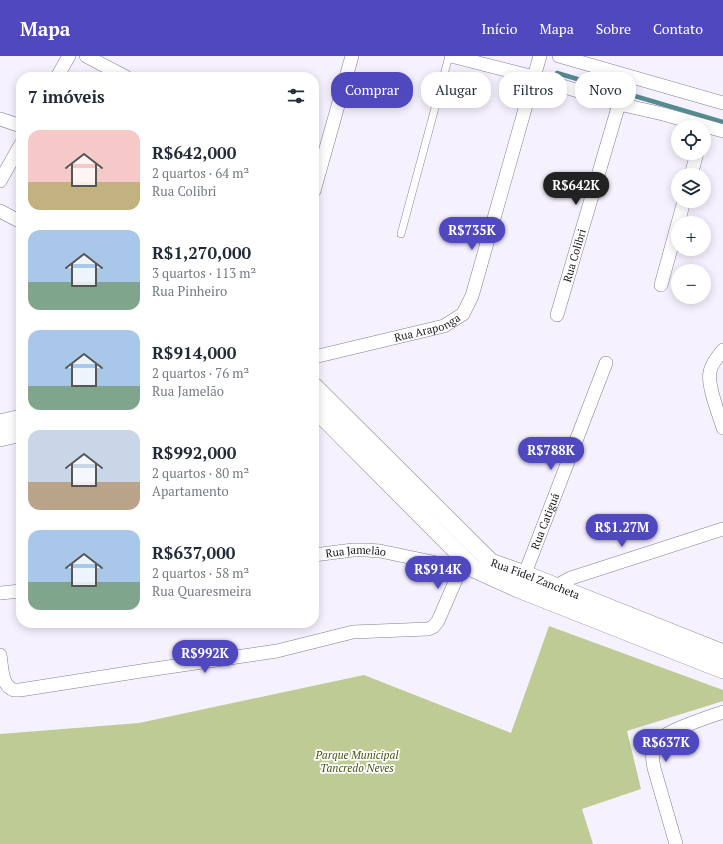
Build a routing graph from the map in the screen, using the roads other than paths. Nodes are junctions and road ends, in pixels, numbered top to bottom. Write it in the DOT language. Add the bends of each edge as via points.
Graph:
graph roads {
  1 [pos="69,56"];
  2 [pos="86,56"];
  3 [pos="352,56"];
  4 [pos="450,56"];
  5 [pos="540,56"];
  6 [pos="558,56"];
  7 [pos="60,72"];
  8 [pos="116,72"];
  9 [pos="514,72"];
  10 [pos="535,72"];
  11 [pos="723,103"];
  12 [pos="525,108"];
  13 [pos="618,108"];
  14 [pos="636,108"];
  15 [pos="0,119"];
  16 [pos="682,120"];
  17 [pos="16,124"];
  18 [pos="711,128"];
  19 [pos="723,131"];
  20 [pos="16,153"];
  21 [pos="319,166"];
  22 [pos="0,181"];
  23 [pos="682,208"];
  24 [pos="0,211"];
  25 [pos="16,219"];
  26 [pos="401,234"];
  27 [pos="661,285"];
  28 [pos="557,315"];
  29 [pos="723,350"];
  30 [pos="319,356"];
  31 [pos="606,363"];
  32 [pos="319,391"];
  33 [pos="319,413"];
  34 [pos="16,419"];
  35 [pos="0,423"];
  36 [pos="723,428"];
  37 [pos="16,435"];
  38 [pos="0,438"];
  39 [pos="723,529"];
  40 [pos="319,554"];
  41 [pos="491,562"];
  42 [pos="467,569"];
  43 [pos="525,574"];
  44 [pos="556,586"];
  45 [pos="518,589"];
  46 [pos="16,591"];
  47 [pos="0,593"];
  48 [pos="549,602"];
  49 [pos="723,653"];
  50 [pos="0,655"];
  51 [pos="723,670"];
  52 [pos="723,712"];
  53 [pos="676,844"];
  1 -- 7 [label="street"];
  2 -- 8 [label="street"];
  3 -- 21 [label="street"];
  4 -- 9 [label="street"];
  4 -- 26 [label="lane"];
  5 -- 10 [label="street, Rua Araponga"];
  6 -- 11 [label="street"];
  12 -- 30 [label="street, Rua Araponga" via="472,296 463,314 444,326"];
  13 -- 28 [label="street, Rua Colibri"];
  14 -- 16 [label="street"];
  15 -- 17 [label="street"];
  18 -- 19 [label="street"];
  20 -- 22 [label="street"];
  23 -- 27 [label="street"];
  24 -- 25 [label="street"];
  29 -- 36 [label="street" via="710,372 710,388"];
  31 -- 43 [label="street, Rua Catiguá"];
  32 -- 41 [label="street, Rua Fidel Zancheta"];
  33 -- 42 [label="street, Rua Fidel Zancheta"];
  34 -- 35 [label="street"];
  37 -- 38 [label="street"];
  39 -- 44 [label="street" via="571,578"];
  40 -- 42 [label="street, Rua Jamelão" via="373,550"];
  41 -- 42 [label="street"];
  41 -- 43 [label="street, Rua Fidel Zancheta"];
  42 -- 45 [label="street, Rua Fidel Zancheta"];
  42 -- 50 [label="street" via="438,621 428,629 353,632 277,650 20,690 13,690 5,682"];
  43 -- 44 [label="street, Rua Fidel Zancheta"];
  43 -- 45 [label="street, Rua Catiguá"];
  44 -- 48 [label="street"];
  44 -- 49 [label="street, Rua Fidel Zancheta"];
  45 -- 48 [label="street, Rua Fidel Zancheta"];
  46 -- 47 [label="street"];
  48 -- 51 [label="street, Rua Fidel Zancheta"];
  52 -- 53 [label="street" via="673,731 658,740 654,748 654,768"];
}
